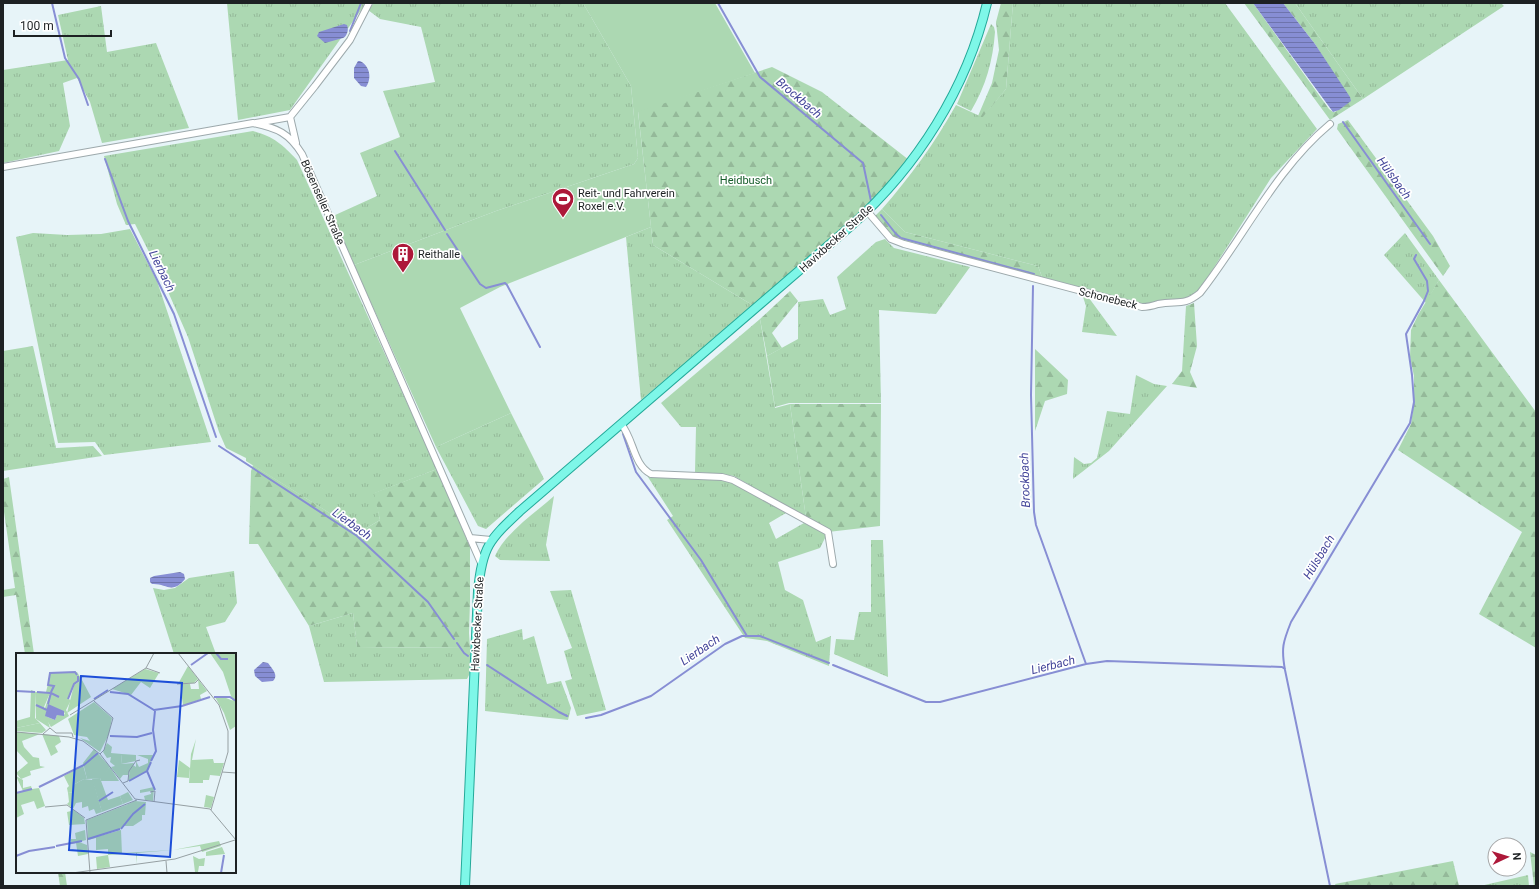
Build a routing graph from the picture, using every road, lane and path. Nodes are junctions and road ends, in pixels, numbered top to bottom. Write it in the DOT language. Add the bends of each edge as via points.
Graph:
graph roads {
  1 [pos="369,3"];
  2 [pos="987,3"];
  3 [pos="290,117"];
  4 [pos="253,124"];
  5 [pos="1330,124"];
  6 [pos="296,144"];
  7 [pos="3,167"];
  8 [pos="868,211"];
  9 [pos="621,424"];
  10 [pos="470,538"];
  11 [pos="491,540"];
  12 [pos="481,563"];
  13 [pos="833,564"];
  14 [pos="465,886"];
  1 -- 3 [label="street" via="350,40"];
  2 -- 8 [label="main road, Havixbecker Straße" via="964,69 939,120 911,161"];
  3 -- 4 [label="street"];
  3 -- 6 [label="street"];
  4 -- 6 [label="street, Bösenseller Straße" via="277,129"];
  4 -- 7 [label="street, Bösenseller Straße"];
  5 -- 8 [label="street, Schonebeck" via="1300,154 1278,182 1200,293 1185,302 1142,307 904,244 891,239"];
  6 -- 10 [label="street, Bösenseller Straße"];
  8 -- 9 [label="main road, Havixbecker Straße"];
  9 -- 11 [label="main road, Havixbecker Straße" via="502,527"];
  9 -- 13 [label="street" via="629,434 643,470 650,474 722,477 733,480 828,532"];
  10 -- 11 [label="street"];
  10 -- 12 [label="street, Bösenseller Straße"];
  11 -- 12 [label="main road, Havixbecker Straße"];
  12 -- 14 [label="main road, Havixbecker Straße"];
}
